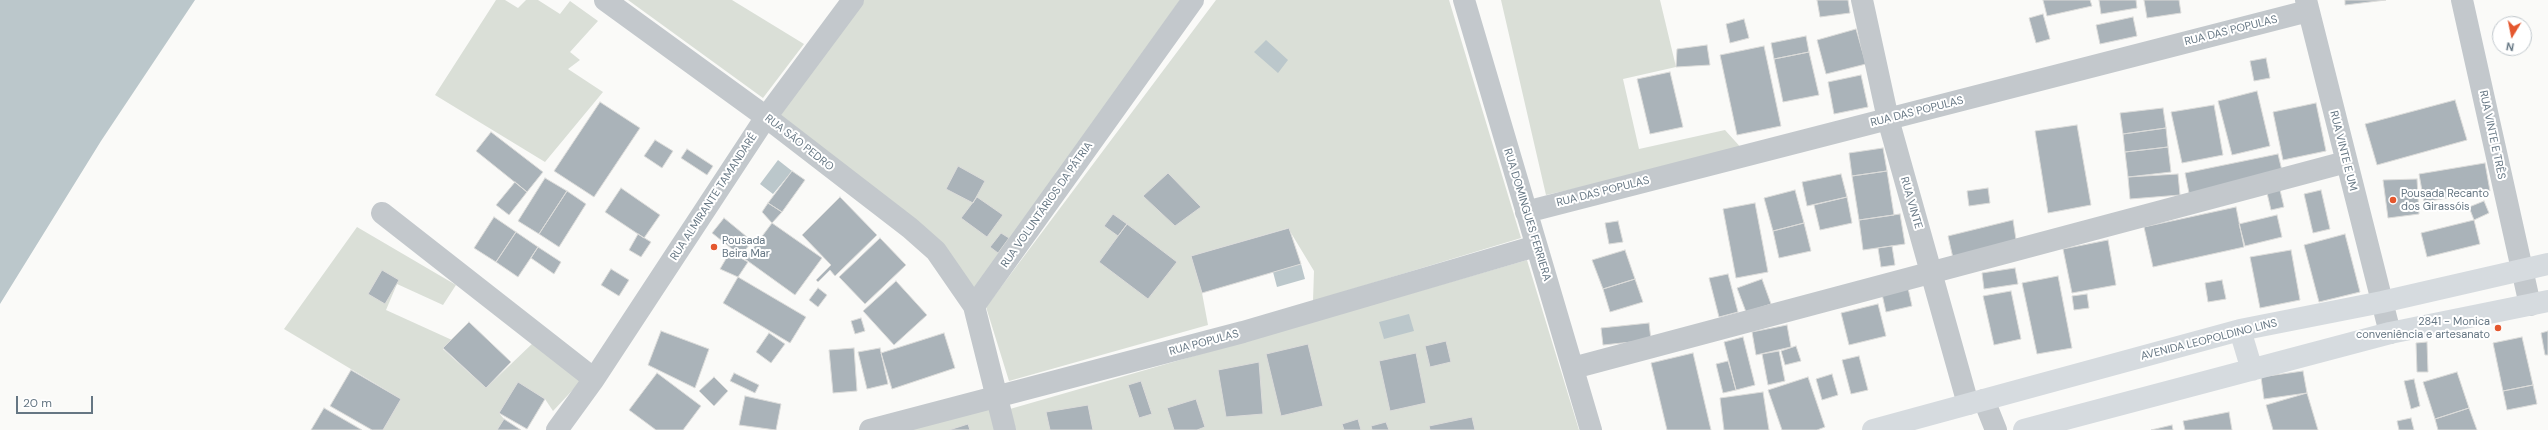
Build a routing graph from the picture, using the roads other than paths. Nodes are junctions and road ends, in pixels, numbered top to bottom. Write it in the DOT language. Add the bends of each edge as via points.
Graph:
graph roads {
  1 [pos="605,0"];
  2 [pos="853,0"];
  3 [pos="1193,0"];
  4 [pos="1464,0"];
  5 [pos="1862,0"];
  6 [pos="2462,0"];
  7 [pos="2307,6"];
  8 [pos="766,117"];
  9 [pos="1888,119"];
  10 [pos="2346,162"];
  11 [pos="1526,212"];
  12 [pos="382,213"];
  13 [pos="1536,246"];
  14 [pos="2548,264"];
  15 [pos="2522,270"];
  16 [pos="1931,273"];
  17 [pos="2382,302"];
  18 [pos="2539,303"];
  19 [pos="974,306"];
  20 [pos="2240,330"];
  21 [pos="2390,333"];
  22 [pos="1573,368"];
  23 [pos="2252,370"];
  24 [pos="594,379"];
  25 [pos="997,398"];
  26 [pos="1976,402"];
  27 [pos="557,430"];
  28 [pos="870,430"];
  29 [pos="1005,430"];
  30 [pos="1592,430"];
  31 [pos="1874,430"];
  32 [pos="1996,430"];
  33 [pos="2024,430"];
  1 -- 8 [label="street, RUA SÃO PEDRO"];
  2 -- 8 [label="street, RUA ALMIRANTE TAMANDARÉ"];
  3 -- 19 [label="street, RUA VOLUNTÁRIOS DA PÁTRIA"];
  4 -- 11 [label="street, RUA DOMINGUES FERRIERA"];
  5 -- 9 [label="street, RUA VINTE"];
  6 -- 15 [label="street, RUA VINTE E TRÊS"];
  7 -- 9 [label="street, RUA DAS POPULAS"];
  7 -- 10 [label="street, RUA VINTE E UM"];
  8 -- 19 [label="street, RUA SÃO PEDRO" via="936,251"];
  8 -- 24 [label="street, RUA ALMIRANTE TAMANDARÉ"];
  9 -- 11 [label="street, RUA DAS POPULAS"];
  9 -- 16 [label="street, RUA VINTE"];
  10 -- 16 [label="street"];
  10 -- 17 [label="street, RUA VINTE E UM"];
  11 -- 13 [label="street, RUA DOMINGUES FERRIERA"];
  12 -- 24 [label="street"];
  13 -- 22 [label="street, RUA DOMINGUES FERRIERA"];
  13 -- 25 [label="street, RUA POPULAS" via="1243,332"];
  14 -- 15 [label="main road, AVENIDA LEOPOLDINO LINS"];
  15 -- 17 [label="main road, AVENIDA LEOPOLDINO LINS"];
  15 -- 18 [label="street, RUA VINTE E TRÊS"];
  16 -- 22 [label="street"];
  16 -- 26 [label="street, RUA VINTE"];
  17 -- 20 [label="main road, AVENIDA LEOPOLDINO LINS"];
  17 -- 21 [label="street, RUA VINTE E UM"];
  18 -- 21 [label="main road"];
  19 -- 25 [label="street"];
  20 -- 23 [label="main road"];
  20 -- 26 [label="main road, AVENIDA LEOPOLDINO LINS"];
  21 -- 23 [label="main road"];
  22 -- 30 [label="street, RUA DOMINGUES FERRIERA"];
  23 -- 33 [label="main road"];
  24 -- 27 [label="street, RUA ALMIRANTE TAMANDARÉ"];
  25 -- 28 [label="street, RUA POPULAS"];
  25 -- 29 [label="street"];
  26 -- 31 [label="main road, AVENIDA LEOPOLDINO LINS"];
  26 -- 32 [label="street, RUA VINTE"];
}
